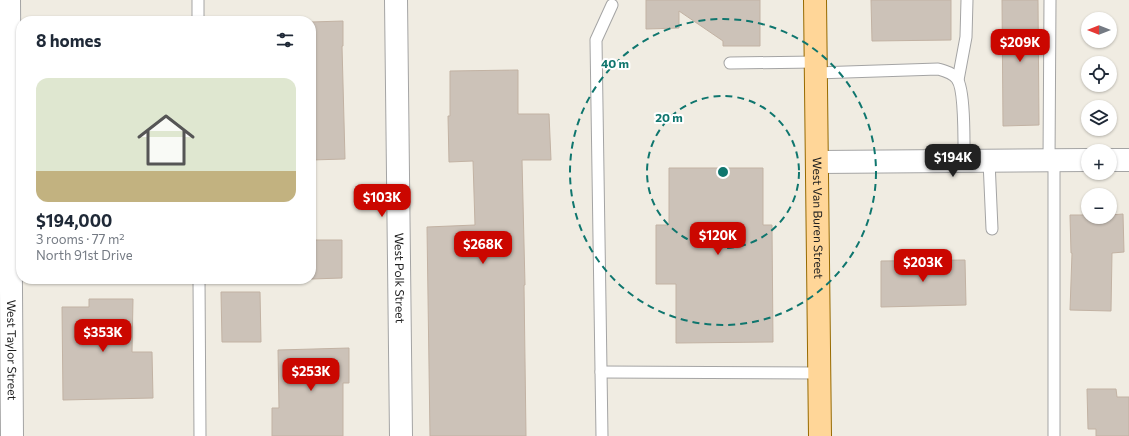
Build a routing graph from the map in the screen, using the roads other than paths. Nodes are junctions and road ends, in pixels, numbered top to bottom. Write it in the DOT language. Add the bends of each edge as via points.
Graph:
graph roads {
  1 [pos="9,0"];
  2 [pos="198,0"];
  3 [pos="396,0"];
  4 [pos="815,0"];
  5 [pos="967,0"];
  6 [pos="1050,0"];
  7 [pos="612,5"];
  8 [pos="198,16"];
  9 [pos="730,63"];
  10 [pos="816,68"];
  11 [pos="958,80"];
  12 [pos="1081,160"];
  13 [pos="1117,160"];
  14 [pos="1129,160"];
  15 [pos="964,161"];
  16 [pos="989,161"];
  17 [pos="1052,161"];
  18 [pos="818,162"];
  19 [pos="992,229"];
  20 [pos="199,284"];
  21 [pos="601,372"];
  22 [pos="819,373"];
  23 [pos="12,436"];
  24 [pos="200,436"];
  25 [pos="401,436"];
  26 [pos="602,436"];
  27 [pos="820,436"];
  28 [pos="1054,436"];
  1 -- 23 [label="street, West Taylor Street"];
  2 -- 8 [label="lane"];
  3 -- 25 [label="street, West Polk Street"];
  4 -- 10 [label="main road, West Van Buren Street"];
  5 -- 11 [label="lane" via="966,37"];
  6 -- 17 [label="lane"];
  7 -- 21 [label="lane" via="596,40"];
  9 -- 10 [label="lane"];
  10 -- 11 [label="lane" via="938,69 949,72"];
  10 -- 18 [label="main road, West Van Buren Street"];
  11 -- 15 [label="lane" via="961,91"];
  12 -- 17 [label="street"];
  13 -- 14 [label="street"];
  15 -- 16 [label="street"];
  15 -- 18 [label="street"];
  16 -- 17 [label="street"];
  16 -- 19 [label="lane"];
  17 -- 28 [label="lane"];
  18 -- 22 [label="main road, West Van Buren Street"];
  20 -- 24 [label="lane"];
  21 -- 22 [label="lane"];
  21 -- 26 [label="lane"];
  22 -- 27 [label="main road, West Van Buren Street"];
}
